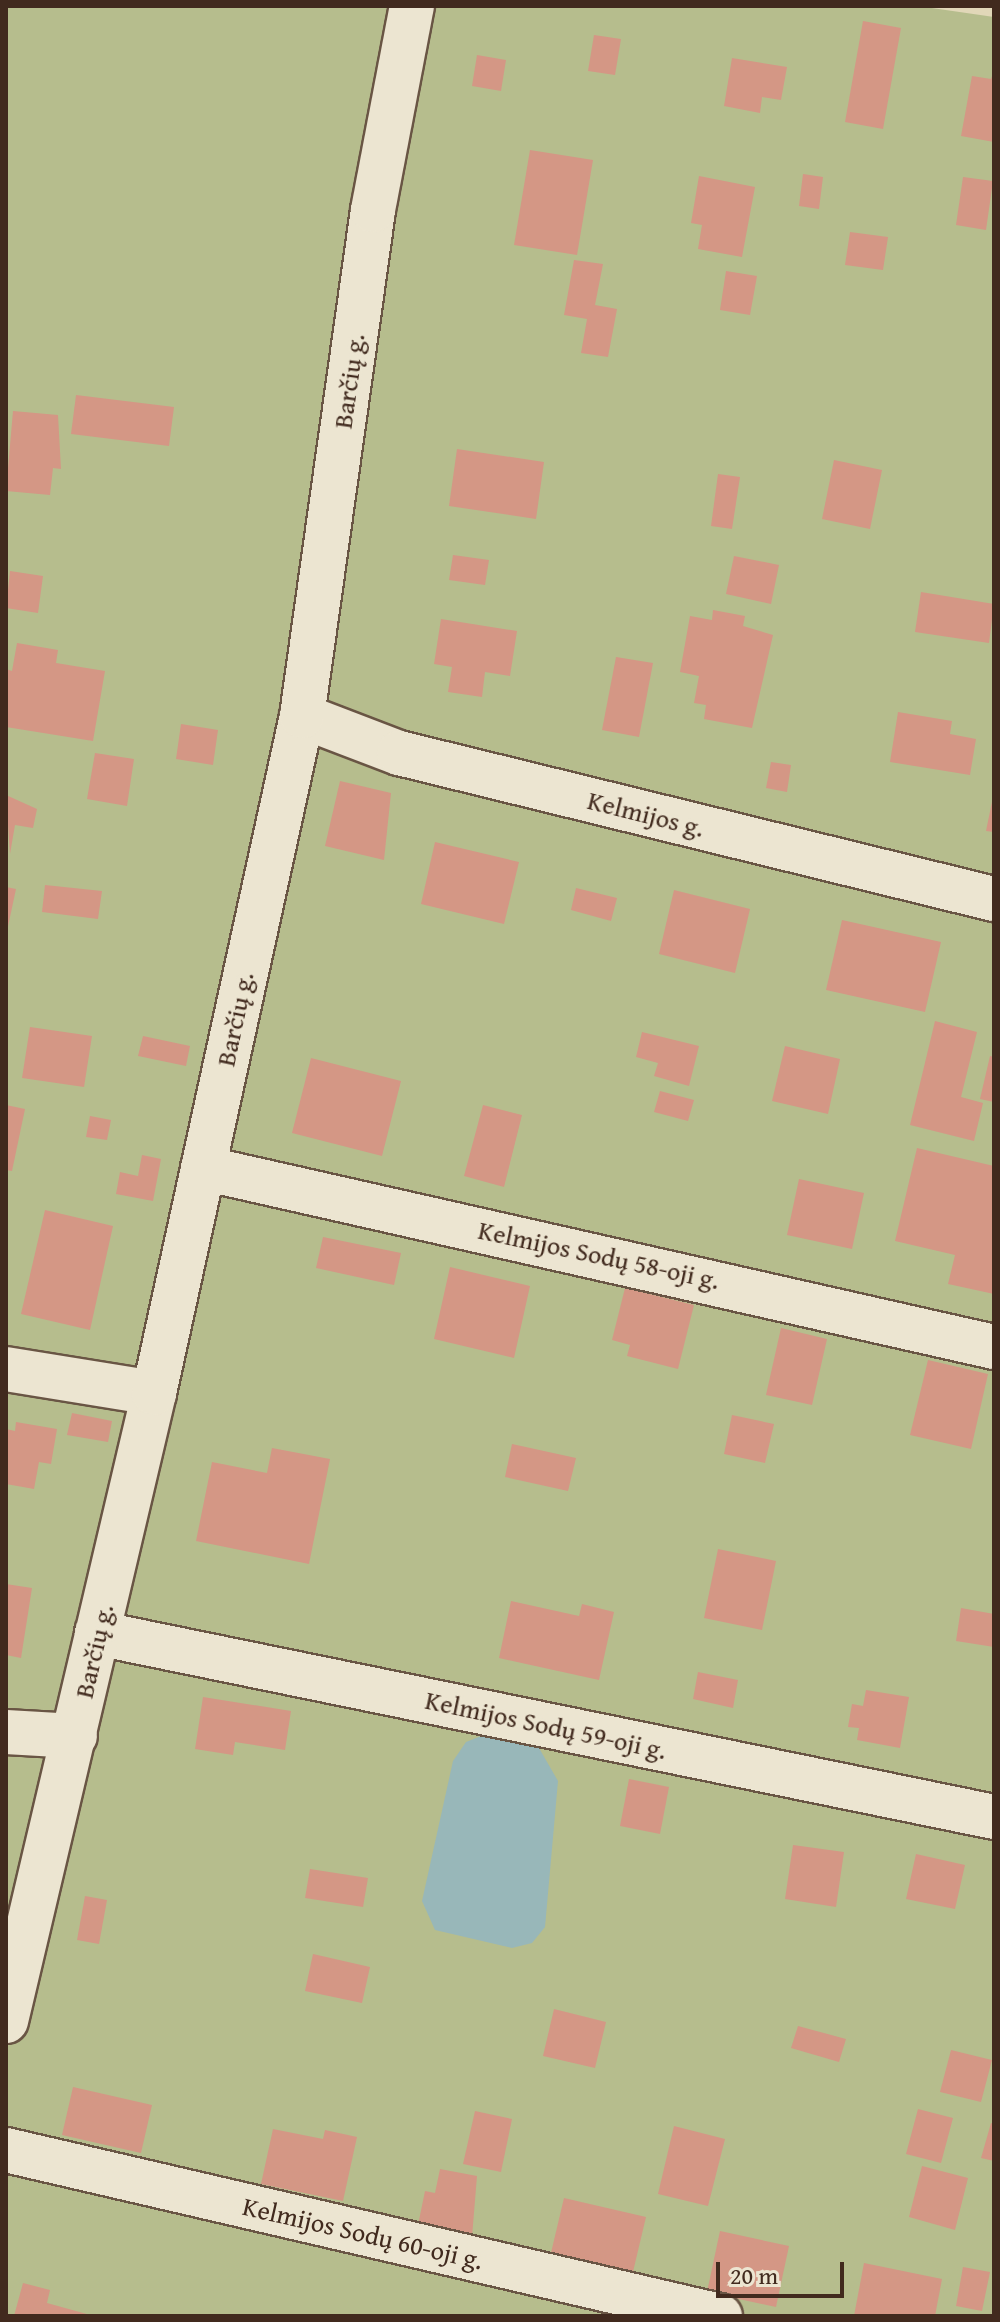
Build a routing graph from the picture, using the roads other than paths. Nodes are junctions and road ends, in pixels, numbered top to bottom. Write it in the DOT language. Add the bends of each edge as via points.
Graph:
graph roads {
  1 [pos="412,6"];
  2 [pos="302,716"];
  3 [pos="994,899"];
  4 [pos="203,1168"];
  5 [pos="994,1347"];
  6 [pos="6,1369"];
  7 [pos="154,1393"];
  8 [pos="97,1633"];
  9 [pos="6,1732"];
  10 [pos="75,1736"];
  11 [pos="994,1817"];
  12 [pos="6,2021"];
  13 [pos="6,2150"];
  14 [pos="720,2316"];
  1 -- 2 [label="street, Barčių g." via="373,210"];
  2 -- 3 [label="street, Kelmijos g." via="399,753"];
  2 -- 4 [label="street, Barčių g."];
  4 -- 5 [label="street, Kelmijos Sodų 58-oji g."];
  4 -- 7 [label="street, Barčių g."];
  6 -- 7 [label="street"];
  7 -- 8 [label="street, Barčių g."];
  8 -- 10 [label="street, Barčių g."];
  8 -- 11 [label="street, Kelmijos Sodų 59-oji g."];
  9 -- 10 [label="street"];
  10 -- 12 [label="street, Barčių g."];
  13 -- 14 [label="street, Kelmijos Sodų 60-oji g."];
}
